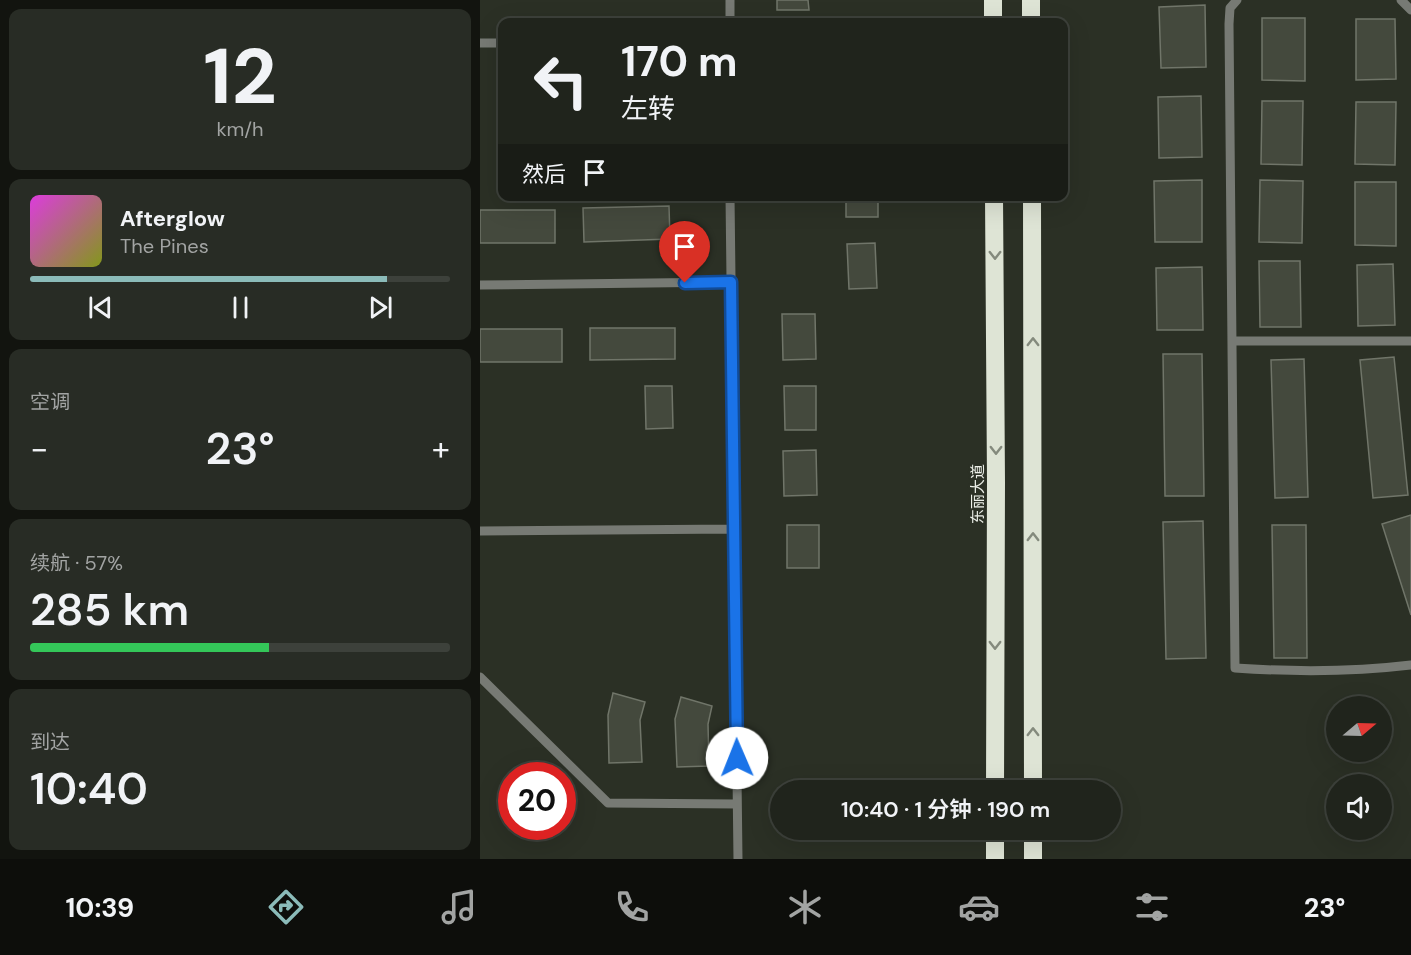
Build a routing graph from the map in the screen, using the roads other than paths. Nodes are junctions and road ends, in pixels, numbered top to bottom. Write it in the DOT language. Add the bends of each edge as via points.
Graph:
graph roads {
  1 [pos="730,0"];
  2 [pos="993,0"];
  3 [pos="1031,0"];
  4 [pos="1237,0"];
  5 [pos="1401,0"];
  6 [pos="1411,10"];
  7 [pos="730,18"];
  8 [pos="993,18"];
  9 [pos="1031,18"];
  10 [pos="480,43"];
  11 [pos="498,43"];
  12 [pos="730,201"];
  13 [pos="994,201"];
  14 [pos="1032,201"];
  15 [pos="731,282"];
  16 [pos="480,285"];
  17 [pos="1232,341"];
  18 [pos="1411,341"];
  19 [pos="734,530"];
  20 [pos="480,531"];
  21 [pos="1411,665"];
  22 [pos="480,678"];
  23 [pos="995,780"];
  24 [pos="1033,780"];
  25 [pos="737,804"];
  26 [pos="995,840"];
  27 [pos="1033,840"];
  28 [pos="738,859"];
  29 [pos="995,859"];
  30 [pos="1033,859"];
  1 -- 7 [label="lane"];
  2 -- 8 [label="highway"];
  3 -- 9 [label="highway"];
  4 -- 17 [label="lane" via="1230,8 1229,24"];
  5 -- 6 [label="lane"];
  10 -- 11 [label="lane"];
  12 -- 15 [label="lane"];
  13 -- 23 [label="highway, 东丽大道, one-way"];
  24 -- 14 [label="highway, one-way"];
  15 -- 16 [label="lane"];
  15 -- 19 [label="lane"];
  17 -- 18 [label="lane"];
  17 -- 21 [label="lane" via="1235,668 1285,672"];
  19 -- 20 [label="lane"];
  19 -- 25 [label="lane"];
  22 -- 25 [label="lane" via="608,803"];
  25 -- 28 [label="lane"];
  26 -- 29 [label="highway"];
  27 -- 30 [label="highway"];
}
